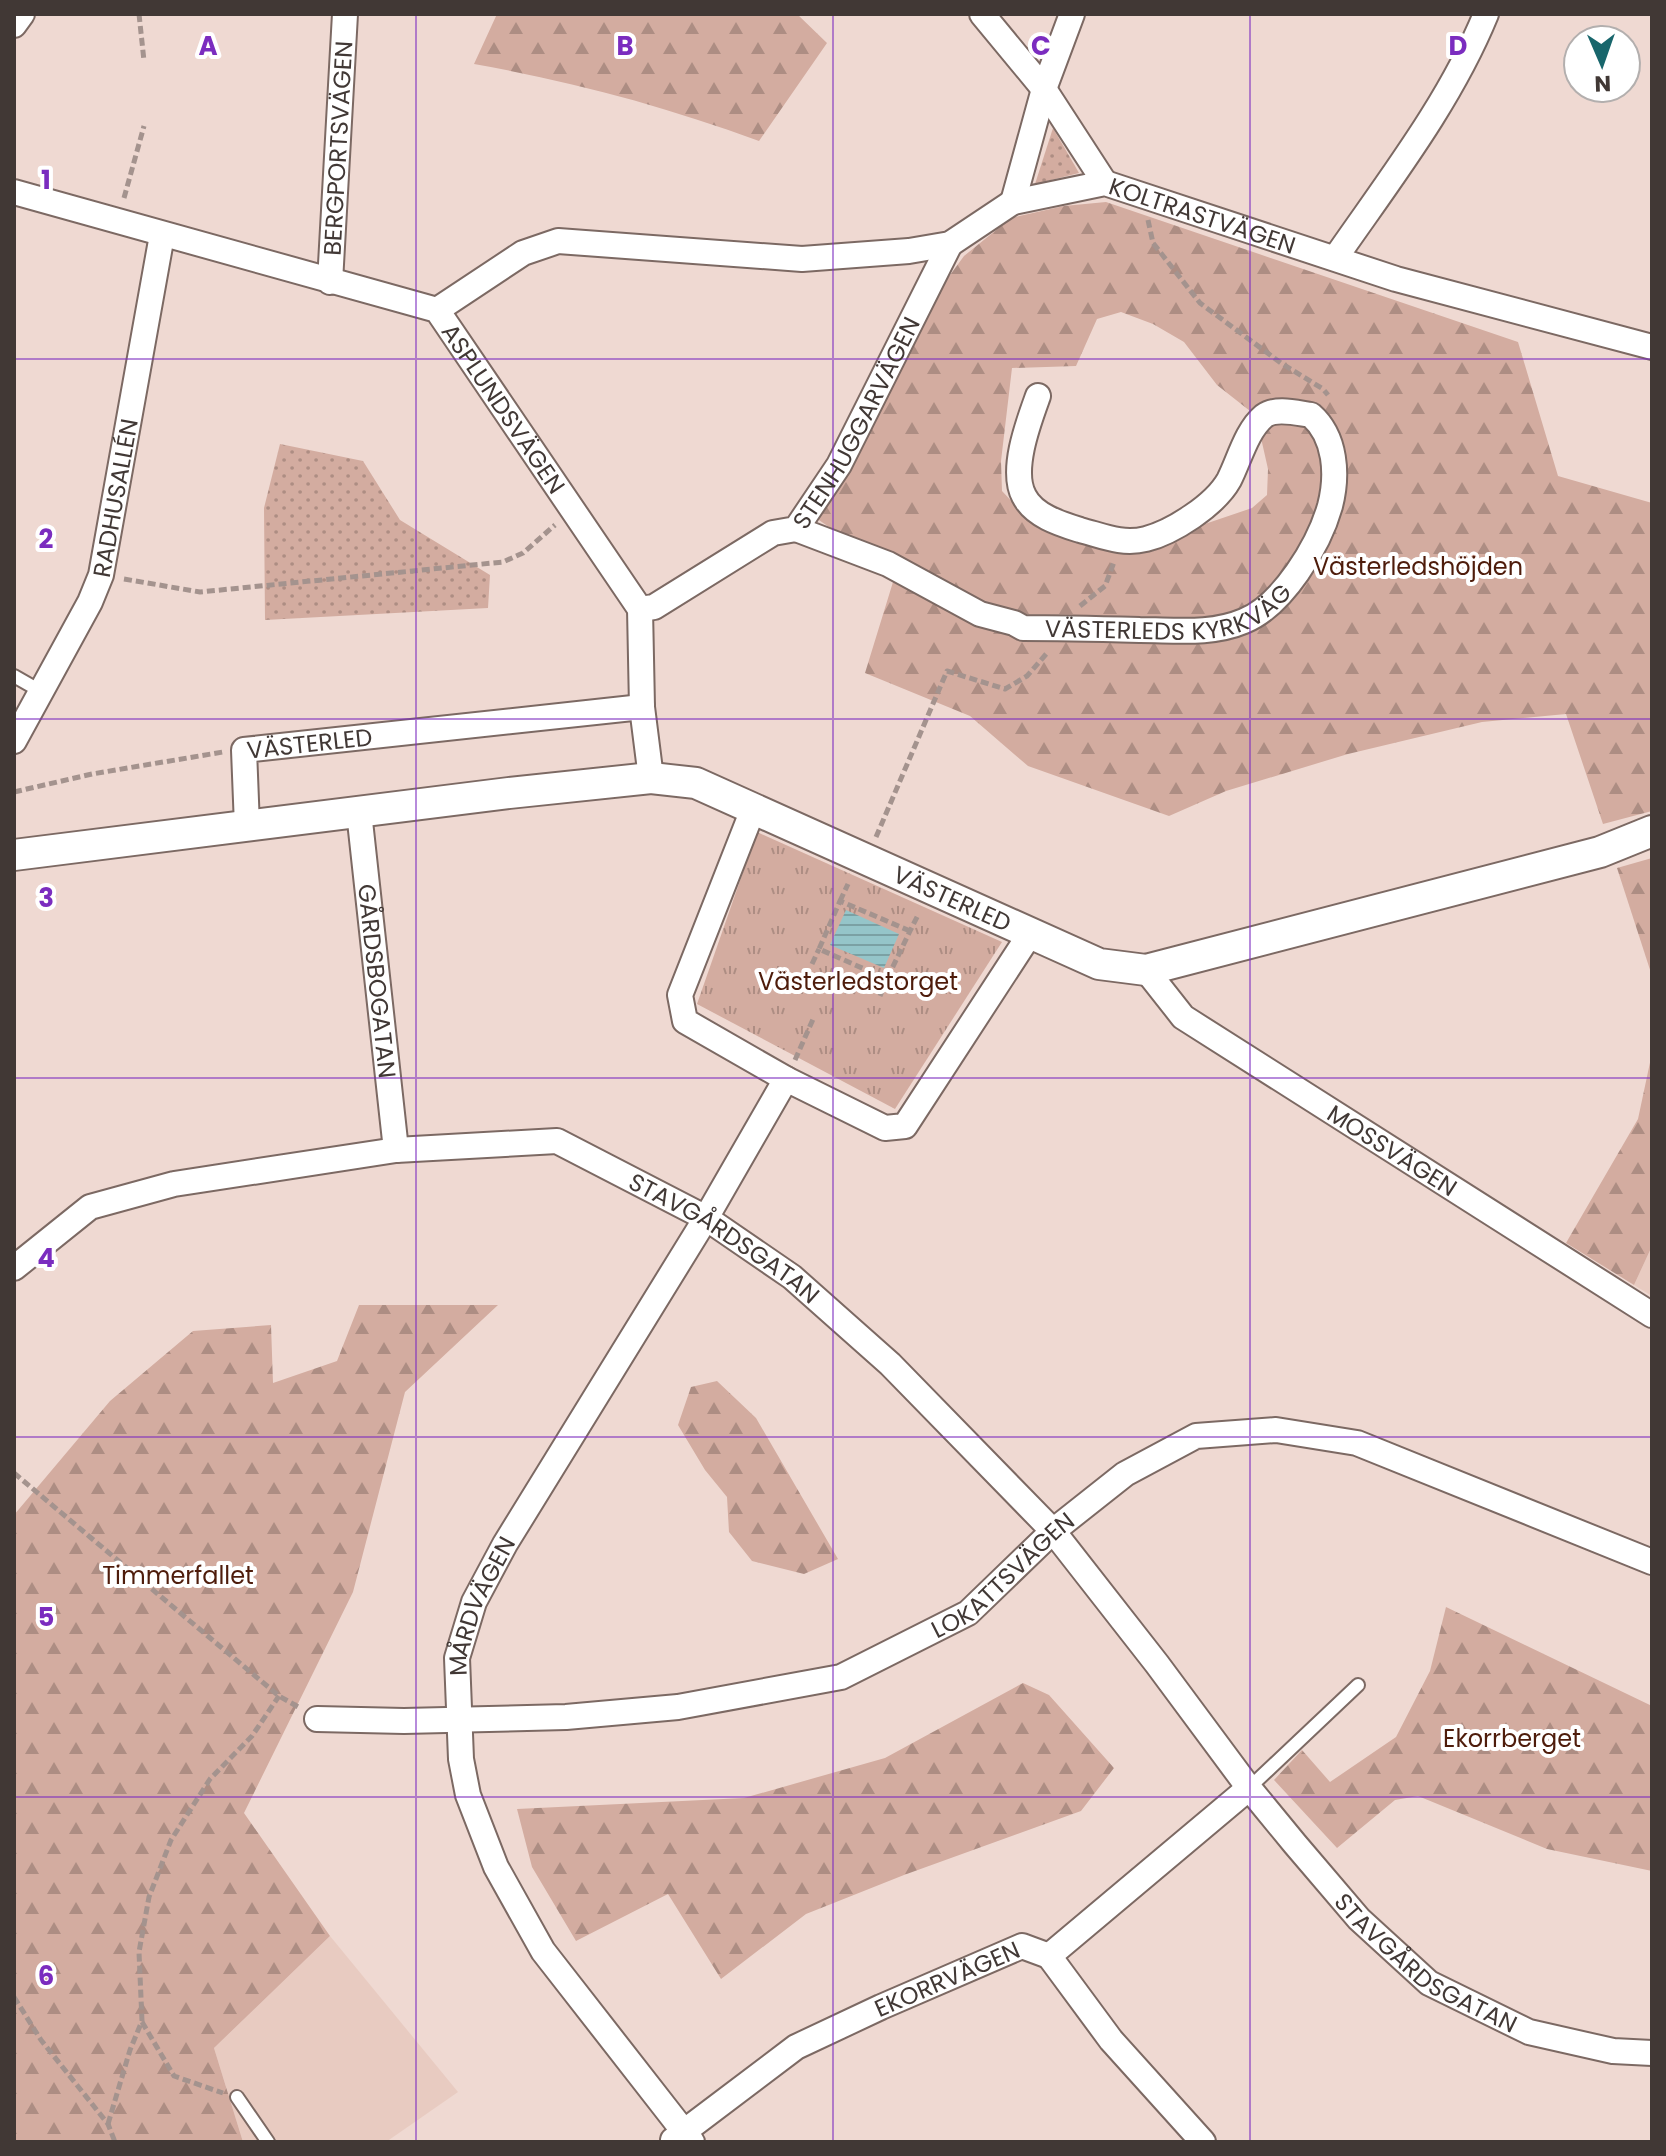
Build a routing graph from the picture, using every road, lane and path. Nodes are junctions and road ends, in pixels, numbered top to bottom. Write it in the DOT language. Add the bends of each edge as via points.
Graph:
graph roads {
  1 [pos="22,14"];
  2 [pos="139,14"];
  3 [pos="345,14"];
  4 [pos="982,14"];
  5 [pos="1072,14"];
  6 [pos="1486,14"];
  7 [pos="14,25"];
  8 [pos="144,61"];
  9 [pos="1044,89"];
  10 [pos="144,126"];
  11 [pos="1105,183"];
  12 [pos="14,192"];
  13 [pos="1144,196"];
  14 [pos="1013,202"];
  15 [pos="117,222"];
  16 [pos="162,235"];
  17 [pos="950,244"];
  18 [pos="1336,257"];
  19 [pos="330,282"];
  20 [pos="437,310"];
  21 [pos="1652,347"];
  22 [pos="1038,396"];
  23 [pos="1332,400"];
  24 [pos="574,508"];
  25 [pos="796,529"];
  26 [pos="1122,542"];
  27 [pos="101,575"];
  28 [pos="640,609"];
  29 [pos="1059,628"];
  30 [pos="14,676"];
  31 [pos="42,692"];
  32 [pos="642,707"];
  33 [pos="14,741"];
  34 [pos="244,750"];
  35 [pos="651,778"];
  36 [pos="14,792"];
  37 [pos="754,807"];
  38 [pos="359,812"];
  39 [pos="247,826"];
  40 [pos="1652,831"];
  41 [pos="14,855"];
  42 [pos="866,858"];
  43 [pos="848,884"];
  44 [pos="840,901"];
  45 [pos="918,915"];
  46 [pos="910,931"];
  47 [pos="1030,934"];
  48 [pos="819,949"];
  49 [pos="812,964"];
  50 [pos="1146,970"];
  51 [pos="887,979"];
  52 [pos="880,996"];
  53 [pos="814,1017"];
  54 [pos="786,1079"];
  55 [pos="396,1150"];
  56 [pos="706,1218"];
  57 [pos="14,1268"];
  58 [pos="1652,1315"];
  59 [pos="14,1473"];
  60 [pos="1053,1531"];
  61 [pos="1652,1562"];
  62 [pos="1358,1685"];
  63 [pos="279,1696"];
  64 [pos="317,1719"];
  65 [pos="459,1719"];
  66 [pos="1249,1788"];
  67 [pos="1049,1956"];
  68 [pos="14,1997"];
  69 [pos="142,2021"];
  70 [pos="1652,2053"];
  71 [pos="237,2097"];
  72 [pos="108,2124"];
  73 [pos="682,2139"];
  74 [pos="115,2142"];
  75 [pos="268,2142"];
  76 [pos="1203,2142"];
  1 -- 7 [label="street"];
  2 -- 8 [label="path"];
  3 -- 19 [label="street, BERGPORTSVÄGEN"];
  4 -- 9 [label="street"];
  5 -- 9 [label="street"];
  6 -- 18 [label="street" via="1425,128"];
  9 -- 11 [label="street"];
  9 -- 14 [label="street"];
  10 -- 15 [label="path"];
  11 -- 13 [label="street, KOLTRASTVÄGEN"];
  11 -- 14 [label="street, KOLTRASTVÄGEN"];
  12 -- 15 [label="street, ASPLUNDSVÄGEN"];
  13 -- 18 [label="street, KOLTRASTVÄGEN"];
  13 -- 23 [label="path" via="1153,243 1200,303"];
  14 -- 17 [label="street, KOLTRASTVÄGEN"];
  15 -- 16 [label="street, ASPLUNDSVÄGEN"];
  16 -- 19 [label="street, ASPLUNDSVÄGEN"];
  16 -- 27 [label="street, RADHUSALLÉN"];
  17 -- 20 [label="street, KOLTRASTVÄGEN" via="802,259 558,241 523,253"];
  17 -- 25 [label="street, STENHUGGARVÄGEN" via="839,465"];
  18 -- 21 [label="street, KOLTRASTVÄGEN" via="1396,279"];
  19 -- 20 [label="street, ASPLUNDSVÄGEN"];
  20 -- 24 [label="street, ASPLUNDSVÄGEN"];
  22 -- 26 [label="street, VÄSTERLEDS KYRKVÄG" via="1022,450 1023,496 1038,512 1065,525"];
  24 -- 27 [label="path" via="523,553 503,562 200,592"];
  24 -- 28 [label="street, ASPLUNDSVÄGEN"];
  25 -- 28 [label="street, STENHUGGARVÄGEN" via="773,533 654,607"];
  25 -- 29 [label="street, VÄSTERLEDS KYRKVÄG" via="888,564 980,614 1023,628"];
  26 -- 29 [label="path" via="1105,586"];
  26 -- 29 [label="street, VÄSTERLEDS KYRKVÄG" via="1174,528 1198,511 1226,485 1265,415 1311,415 1328,434 1332,497 1323,529 1271,605 1244,621 1209,631"];
  27 -- 31 [label="street, RADHUSALLÉN"];
  28 -- 32 [label="street"];
  29 -- 42 [label="path" via="1050,650 1027,676 1005,689 947,671"];
  30 -- 31 [label="lane"];
  31 -- 33 [label="street, RADHUSALLÉN"];
  32 -- 34 [label="street, VÄSTERLED"];
  32 -- 35 [label="street"];
  34 -- 36 [label="path"];
  34 -- 39 [label="street, VÄSTERLED"];
  35 -- 37 [label="street, VÄSTERLED" via="696,783"];
  35 -- 38 [label="street, VÄSTERLED"];
  37 -- 42 [label="street, VÄSTERLED"];
  37 -- 54 [label="street" via="680,995 685,1021"];
  38 -- 39 [label="street, VÄSTERLED"];
  38 -- 55 [label="street, GÅRDSBOGATAN"];
  39 -- 41 [label="street, VÄSTERLED"];
  40 -- 50 [label="street, VÄSTERLED" via="1600,852"];
  42 -- 47 [label="street, VÄSTERLED"];
  43 -- 44 [label="path"];
  44 -- 46 [label="path"];
  44 -- 48 [label="path"];
  45 -- 46 [label="path"];
  46 -- 51 [label="path"];
  47 -- 50 [label="street, VÄSTERLED" via="1099,964"];
  47 -- 54 [label="street" via="905,1126 885,1128"];
  48 -- 49 [label="path"];
  48 -- 51 [label="path"];
  50 -- 58 [label="street, MOSSVÄGEN" via="1183,1017"];
  51 -- 52 [label="path"];
  53 -- 54 [label="path"];
  54 -- 56 [label="street, MÅRDVÄGEN"];
  55 -- 56 [label="street, STAVGÅRDSGATAN" via="557,1141"];
  55 -- 57 [label="street, STAVGÅRDSGATAN" via="174,1184 90,1207"];
  56 -- 60 [label="street, STAVGÅRDSGATAN" via="792,1277 890,1364"];
  56 -- 65 [label="street, MÅRDVÄGEN" via="474,1602 457,1658"];
  59 -- 63 [label="path"];
  60 -- 61 [label="street, LOKATTSVÄGEN" via="1125,1474 1196,1436 1276,1430 1357,1443"];
  60 -- 65 [label="street, LOKATTSVÄGEN" via="968,1613 841,1677 678,1707"];
  60 -- 66 [label="street, STAVGÅRDSGATAN"];
  62 -- 66 [label="lane"];
  63 -- 64 [label="path"];
  63 -- 69 [label="path" via="252,1736 210,1779 171,1840 149,1897 139,1952"];
  64 -- 65 [label="street, LOKATTSVÄGEN"];
  65 -- 73 [label="street, MÅRDVÄGEN" via="468,1795 496,1867 543,1951"];
  66 -- 67 [label="street, EKORRVÄGEN"];
  66 -- 70 [label="street, STAVGÅRDSGATAN" via="1359,1919 1429,1983 1529,2032 1613,2051"];
  67 -- 73 [label="street, EKORRVÄGEN" via="1022,1946 796,2047"];
  67 -- 76 [label="street" via="1111,2040"];
  68 -- 72 [label="path"];
  69 -- 71 [label="path" via="174,2076"];
  69 -- 72 [label="path"];
  71 -- 75 [label="lane"];
  72 -- 74 [label="path"];
}
